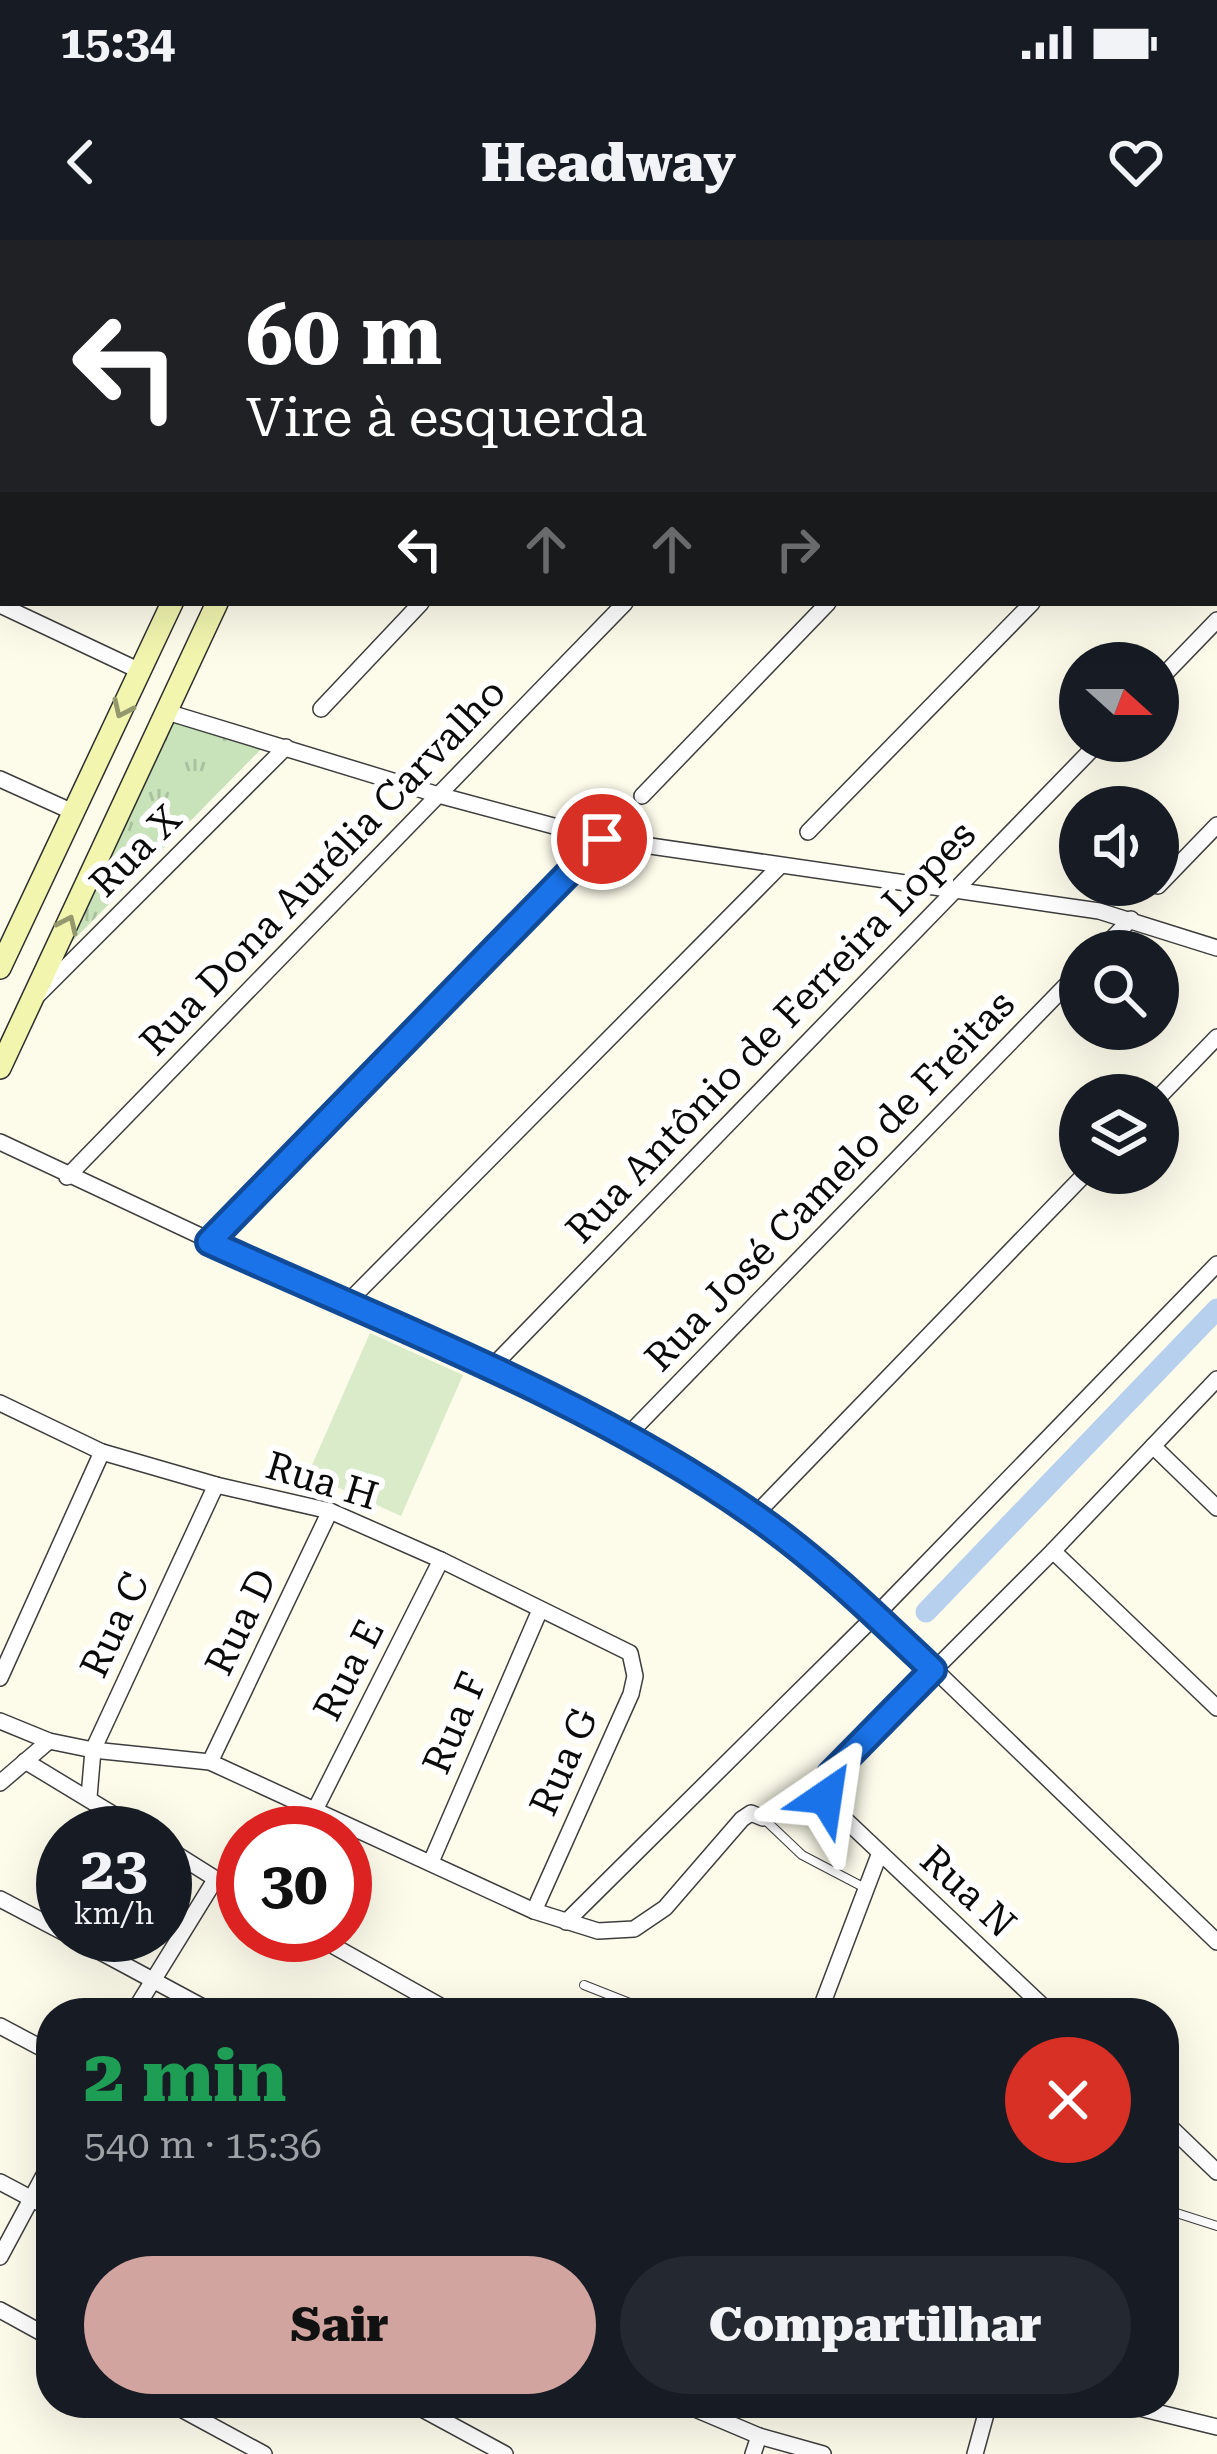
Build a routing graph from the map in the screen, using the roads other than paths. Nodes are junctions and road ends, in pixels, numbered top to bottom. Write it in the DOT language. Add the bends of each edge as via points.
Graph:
graph roads {
  1 [pos="2,606"];
  2 [pos="171,606"];
  3 [pos="419,606"];
  4 [pos="623,606"];
  5 [pos="826,606"];
  6 [pos="1029,606"];
  7 [pos="218,609"];
  8 [pos="1217,620"];
  9 [pos="1179,659"];
  10 [pos="140,670"];
  11 [pos="320,709"];
  12 [pos="167,712"];
  13 [pos="286,747"];
  14 [pos="1080,762"];
  15 [pos="0,778"];
  16 [pos="442,796"];
  17 [pos="643,796"];
  18 [pos="73,812"];
  19 [pos="1217,825"];
  20 [pos="808,832"];
  21 [pos="602,839"];
  22 [pos="1179,864"];
  23 [pos="779,867"];
  24 [pos="955,890"];
  25 [pos="1131,919"];
  26 [pos="1120,930"];
  27 [pos="1217,948"];
  28 [pos="2,960"];
  29 [pos="1059,993"];
  30 [pos="32,1001"];
  31 [pos="1217,1037"];
  32 [pos="0,1068"];
  33 [pos="1179,1076"];
  34 [pos="0,1142"];
  35 [pos="67,1177"];
  36 [pos="1066,1194"];
  37 [pos="209,1242"];
  38 [pos="1217,1264"];
  39 [pos="346,1304"];
  40 [pos="490,1370"];
  41 [pos="1217,1379"];
  42 [pos="0,1402"];
  43 [pos="627,1436"];
  44 [pos="1153,1446"];
  45 [pos="102,1452"];
  46 [pos="216,1486"];
  47 [pos="1217,1508"];
  48 [pos="330,1511"];
  49 [pos="755,1515"];
  50 [pos="1053,1551"];
  51 [pos="441,1560"];
  52 [pos="540,1610"];
  53 [pos="880,1617"];
  54 [pos="617,1644"];
  55 [pos="933,1670"];
  56 [pos="0,1678"];
  57 [pos="1217,1708"];
  58 [pos="0,1721"];
  59 [pos="49,1741"];
  60 [pos="93,1750"];
  61 [pos="25,1761"];
  62 [pos="210,1762"];
  63 [pos="0,1783"];
  64 [pos="89,1797"];
  65 [pos="103,1806"];
  66 [pos="306,1806"];
  67 [pos="317,1806"];
  68 [pos="763,1818"];
  69 [pos="372,1836"];
  70 [pos="879,1855"];
  71 [pos="430,1862"];
  72 [pos="192,1865"];
  73 [pos="215,1880"];
  74 [pos="865,1888"];
  75 [pos="0,1899"];
  76 [pos="534,1911"];
  77 [pos="36,1918"];
  78 [pos="566,1922"];
  79 [pos="1217,1942"];
  80 [pos="121,1962"];
  81 [pos="362,1962"];
  82 [pos="152,1978"];
  83 [pos="584,1985"];
  84 [pos="141,1998"];
  85 [pos="187,1998"];
  86 [pos="426,1998"];
  87 [pos="617,1998"];
  88 [pos="825,1998"];
  89 [pos="1034,1998"];
  90 [pos="0,2026"];
  91 [pos="36,2045"];
  92 [pos="1179,2135"];
  93 [pos="1217,2172"];
  94 [pos="0,2182"];
  95 [pos="36,2190"];
  96 [pos="32,2198"];
  97 [pos="36,2200"];
  98 [pos="1179,2215"];
  99 [pos="1217,2226"];
  100 [pos="0,2257"];
  101 [pos="0,2310"];
  102 [pos="36,2330"];
  103 [pos="198,2418"];
  104 [pos="439,2418"];
  105 [pos="720,2418"];
  106 [pos="984,2418"];
  107 [pos="1179,2418"];
  108 [pos="1217,2427"];
  109 [pos="759,2436"];
  110 [pos="264,2454"];
  111 [pos="505,2454"];
  112 [pos="754,2454"];
  113 [pos="823,2454"];
  114 [pos="975,2454"];
  1 -- 10 [label="street"];
  2 -- 10 [label="street"];
  3 -- 11 [label="street"];
  4 -- 16 [label="street, Rua Dona Aurélia Carvalho"];
  5 -- 17 [label="street"];
  6 -- 20 [label="street"];
  7 -- 12 [label="street"];
  8 -- 9 [label="street"];
  10 -- 18 [label="street, one-way"];
  12 -- 13 [label="street"];
  30 -- 12 [label="street, one-way"];
  13 -- 16 [label="street"];
  13 -- 30 [label="street, Rua X"];
  14 -- 24 [label="street, Rua Antônio de Ferreira Lopes"];
  15 -- 18 [label="street"];
  16 -- 21 [label="street"];
  16 -- 35 [label="street, Rua Dona Aurélia Carvalho"];
  18 -- 28 [label="street"];
  19 -- 22 [label="street"];
  21 -- 23 [label="street"];
  21 -- 37 [label="street"];
  23 -- 24 [label="street"];
  23 -- 39 [label="street"];
  24 -- 25 [label="street"];
  24 -- 40 [label="street, Rua Antônio de Ferreira Lopes"];
  25 -- 26 [label="street"];
  25 -- 27 [label="street"];
  29 -- 43 [label="street, Rua José Camelo de Freitas"];
  30 -- 32 [label="street"];
  31 -- 33 [label="street"];
  34 -- 35 [label="street"];
  35 -- 37 [label="street"];
  36 -- 49 [label="street"];
  37 -- 39 [label="street"];
  38 -- 53 [label="street"];
  39 -- 40 [label="street"];
  40 -- 43 [label="street"];
  41 -- 44 [label="street"];
  42 -- 45 [label="street, Rua H"];
  43 -- 49 [label="street"];
  44 -- 47 [label="street"];
  44 -- 50 [label="street"];
  45 -- 46 [label="street, Rua H"];
  45 -- 56 [label="street"];
  46 -- 48 [label="street, Rua H"];
  46 -- 60 [label="street, Rua C"];
  48 -- 51 [label="street, Rua H"];
  48 -- 62 [label="street, Rua D"];
  49 -- 53 [label="street"];
  50 -- 55 [label="street"];
  50 -- 57 [label="street"];
  51 -- 52 [label="street, Rua H"];
  51 -- 67 [label="street, Rua E"];
  52 -- 54 [label="street, Rua H"];
  52 -- 71 [label="street, Rua F"];
  53 -- 55 [label="street"];
  53 -- 78 [label="street"];
  54 -- 76 [label="street, Rua G" via="635,1663 631,1694"];
  55 -- 70 [label="street, Rua N" via="830,1775 826,1797"];
  55 -- 79 [label="street"];
  58 -- 59 [label="street"];
  59 -- 60 [label="street"];
  59 -- 61 [label="street"];
  60 -- 62 [label="street"];
  60 -- 64 [label="street, Rua C"];
  61 -- 63 [label="street"];
  61 -- 64 [label="street"];
  62 -- 66 [label="street"];
  64 -- 65 [label="street"];
  68 -- 74 [label="lane" via="802,1855"];
  68 -- 78 [label="street" via="747,1815 665,1908 634,1929"];
  69 -- 71 [label="street"];
  70 -- 74 [label="street"];
  70 -- 89 [label="street, Rua N"];
  71 -- 76 [label="street"];
  72 -- 73 [label="street"];
  73 -- 82 [label="street"];
  74 -- 88 [label="street"];
  75 -- 77 [label="street"];
  76 -- 78 [label="street"];
  80 -- 82 [label="street"];
  81 -- 86 [label="street"];
  82 -- 84 [label="street"];
  82 -- 85 [label="street"];
  83 -- 87 [label="lane"];
  90 -- 91 [label="street"];
  92 -- 93 [label="street"];
  94 -- 96 [label="street"];
  95 -- 96 [label="street"];
  96 -- 97 [label="street"];
  96 -- 100 [label="street"];
  98 -- 99 [label="lane"];
  101 -- 102 [label="street"];
  103 -- 110 [label="street"];
  104 -- 111 [label="street"];
  105 -- 109 [label="street"];
  106 -- 114 [label="street"];
  107 -- 108 [label="street"];
  109 -- 112 [label="street"];
  109 -- 113 [label="street"];
}
